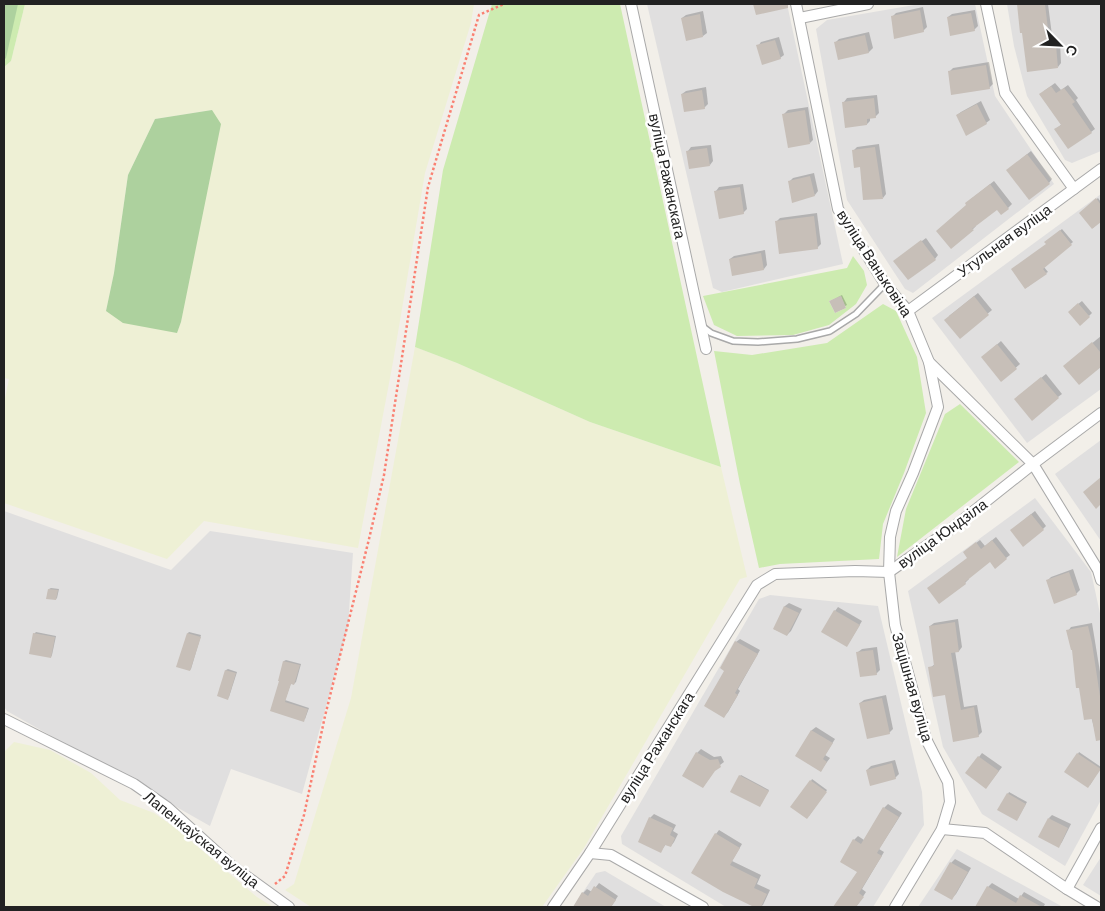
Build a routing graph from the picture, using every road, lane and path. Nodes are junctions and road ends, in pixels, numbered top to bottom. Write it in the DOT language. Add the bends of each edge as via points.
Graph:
graph roads {
  1 [pos="504,4"];
  2 [pos="631,4"];
  3 [pos="796,4"];
  4 [pos="868,4"];
  5 [pos="986,4"];
  6 [pos="800,18"];
  7 [pos="1101,170"];
  8 [pos="1074,189"];
  9 [pos="885,284"];
  10 [pos="908,311"];
  11 [pos="700,324"];
  12 [pos="706,349"];
  13 [pos="929,362"];
  14 [pos="1101,413"];
  15 [pos="1033,464"];
  16 [pos="889,572"];
  17 [pos="1100,574"];
  18 [pos="757,585"];
  19 [pos="4,719"];
  20 [pos="1101,828"];
  21 [pos="942,829"];
  22 [pos="590,852"];
  23 [pos="1067,889"];
  24 [pos="265,891"];
  25 [pos="289,907"];
  26 [pos="553,907"];
  27 [pos="703,907"];
  28 [pos="895,907"];
  29 [pos="1097,907"];
  1 -- 24 [label="path" via="479,15 428,187 384,475 374,521 286,876"];
  2 -- 11 [label="street, вуліца Ражанскага"];
  3 -- 6 [label="street, вуліца Ваньковіча"];
  4 -- 6 [label="street"];
  5 -- 8 [label="street" via="1006,93"];
  6 -- 9 [label="street, вуліца Ваньковіча" via="838,209"];
  7 -- 8 [label="street, Утульная вуліца"];
  8 -- 10 [label="street, Утульная вуліца"];
  9 -- 10 [label="street, вуліца Ваньковіча"];
  9 -- 11 [label="lane" via="856,314 830,330 797,339 733,341 711,333"];
  10 -- 13 [label="street, вуліца Ваньковіча"];
  11 -- 12 [label="street, вуліца Ражанскага"];
  13 -- 15 [label="street, вуліца Ваньковіча"];
  13 -- 16 [label="street, Зацішная вуліца" via="938,407 896,511 890,537"];
  14 -- 15 [label="street, вуліца Юндзіла"];
  15 -- 16 [label="street, вуліца Юндзіла" via="956,526"];
  15 -- 17 [label="street, вуліца Ваньковіча"];
  16 -- 18 [label="street, вуліца Юндзіла" via="775,574"];
  16 -- 21 [label="street, Зацішная вуліца" via="895,625 926,739 948,782 950,802"];
  18 -- 22 [label="street, вуліца Ражанскага"];
  19 -- 24 [label="street, Лапенкаўская вуліца" via="134,784 168,807 231,865"];
  20 -- 23 [label="street"];
  21 -- 23 [label="street" via="985,833"];
  21 -- 28 [label="street, Зацішная вуліца"];
  22 -- 26 [label="street, вуліца Ражанскага"];
  22 -- 27 [label="street" via="611,855"];
  23 -- 29 [label="street"];
  24 -- 25 [label="street, Лапенкаўская вуліца"];
}
